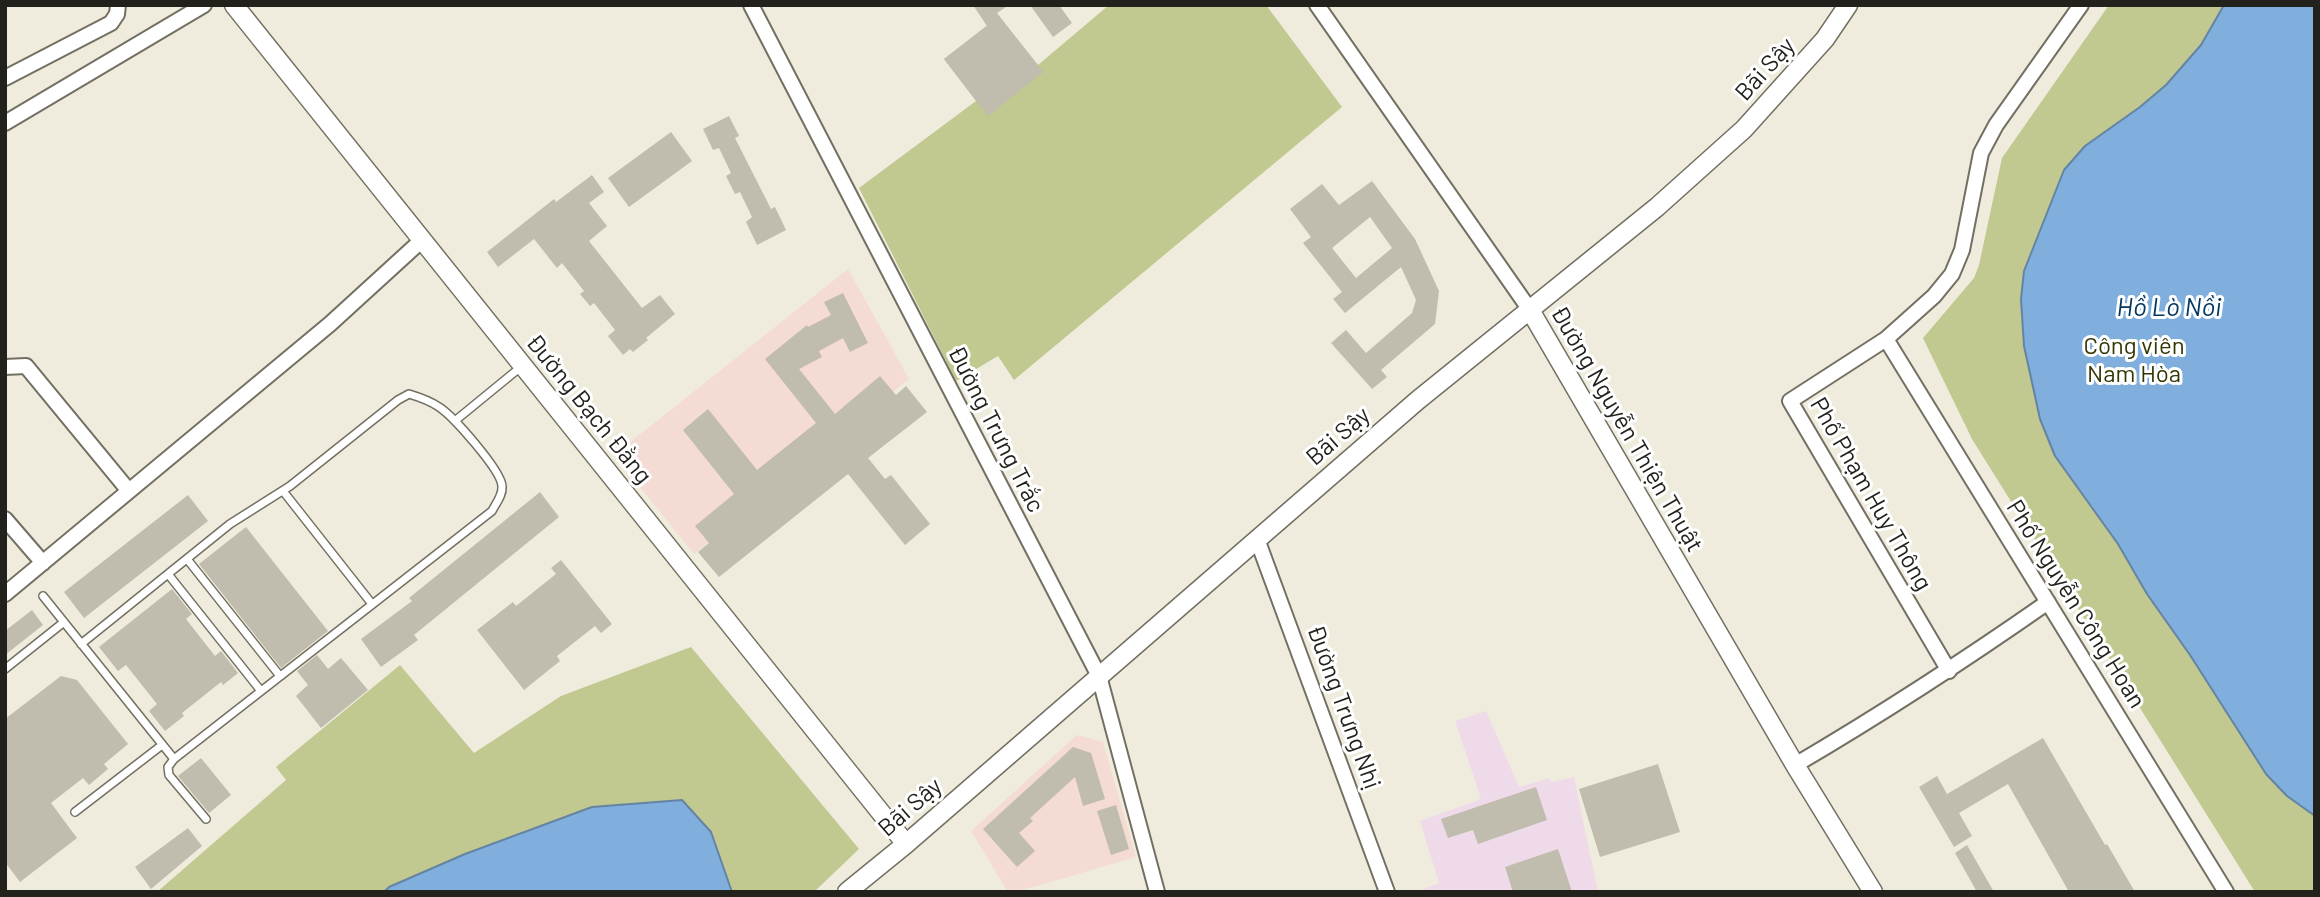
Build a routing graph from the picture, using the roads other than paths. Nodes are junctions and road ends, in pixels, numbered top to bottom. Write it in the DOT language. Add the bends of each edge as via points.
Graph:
graph roads {
  1 [pos="118,5"];
  2 [pos="204,5"];
  3 [pos="751,5"];
  4 [pos="1317,5"];
  5 [pos="1848,5"];
  6 [pos="2081,5"];
  7 [pos="239,7"];
  8 [pos="5,78"];
  9 [pos="5,122"];
  10 [pos="422,240"];
  11 [pos="1530,310"];
  12 [pos="1886,340"];
  13 [pos="523,366"];
  14 [pos="5,367"];
  15 [pos="456,420"];
  16 [pos="130,491"];
  17 [pos="283,491"];
  18 [pos="5,519"];
  19 [pos="1257,539"];
  20 [pos="187,559"];
  21 [pos="43,563"];
  22 [pos="169,574"];
  23 [pos="5,594"];
  24 [pos="43,596"];
  25 [pos="2048,602"];
  26 [pos="372,604"];
  27 [pos="64,622"];
  28 [pos="81,644"];
  29 [pos="5,669"];
  30 [pos="1949,671"];
  31 [pos="280,676"];
  32 [pos="1098,676"];
  33 [pos="261,691"];
  34 [pos="162,745"];
  35 [pos="174,759"];
  36 [pos="1795,765"];
  37 [pos="75,812"];
  38 [pos="206,819"];
  39 [pos="906,844"];
  40 [pos="847,892"];
  41 [pos="1157,892"];
  42 [pos="1387,892"];
  43 [pos="1873,892"];
  44 [pos="2227,892"];
  1 -- 8 [label="street" via="111,23"];
  2 -- 9 [label="street"];
  3 -- 32 [label="street, Đường Trưng Trắc"];
  4 -- 11 [label="street, Đường Nguyễn Thiện Thuật"];
  5 -- 11 [label="street, Bãi Sậy" via="1825,39 1744,129 1657,208"];
  6 -- 12 [label="street" via="1980,153 1962,250 1952,274"];
  7 -- 10 [label="street, Đường Bạch Đằng"];
  10 -- 13 [label="street, Đường Bạch Đằng"];
  10 -- 16 [label="street" via="330,324"];
  11 -- 19 [label="street, Bãi Sậy"];
  11 -- 36 [label="street, Đường Nguyễn Thiện Thuật"];
  12 -- 25 [label="street, Phố Nguyễn Công Hoan"];
  12 -- 30 [label="street, Phố Phạm Huy Thông" via="1790,401"];
  13 -- 15 [label="lane"];
  13 -- 39 [label="street, Đường Bạch Đằng"];
  14 -- 16 [label="street" via="26,366"];
  15 -- 17 [label="lane" via="438,406 409,394"];
  15 -- 26 [label="lane" via="499,474 500,497 492,511"];
  16 -- 21 [label="street"];
  17 -- 20 [label="lane" via="230,524"];
  17 -- 26 [label="lane"];
  18 -- 21 [label="street"];
  19 -- 32 [label="street, Bãi Sậy"];
  19 -- 42 [label="street, Đường Trưng Nhị"];
  20 -- 22 [label="lane"];
  20 -- 31 [label="lane"];
  21 -- 23 [label="street"];
  22 -- 28 [label="lane"];
  22 -- 33 [label="lane"];
  24 -- 27 [label="lane"];
  25 -- 30 [label="street"];
  25 -- 44 [label="street, Phố Nguyễn Công Hoan"];
  26 -- 31 [label="lane"];
  27 -- 28 [label="lane"];
  27 -- 29 [label="lane"];
  28 -- 34 [label="lane"];
  30 -- 36 [label="street"];
  31 -- 33 [label="lane"];
  32 -- 39 [label="street, Bãi Sậy"];
  32 -- 41 [label="street, Đường Trưng Trắc"];
  33 -- 35 [label="lane"];
  34 -- 35 [label="lane"];
  34 -- 37 [label="lane"];
  35 -- 38 [label="lane" via="169,775"];
  36 -- 43 [label="street, Đường Nguyễn Thiện Thuật"];
  39 -- 40 [label="street, Bãi Sậy"];
}
